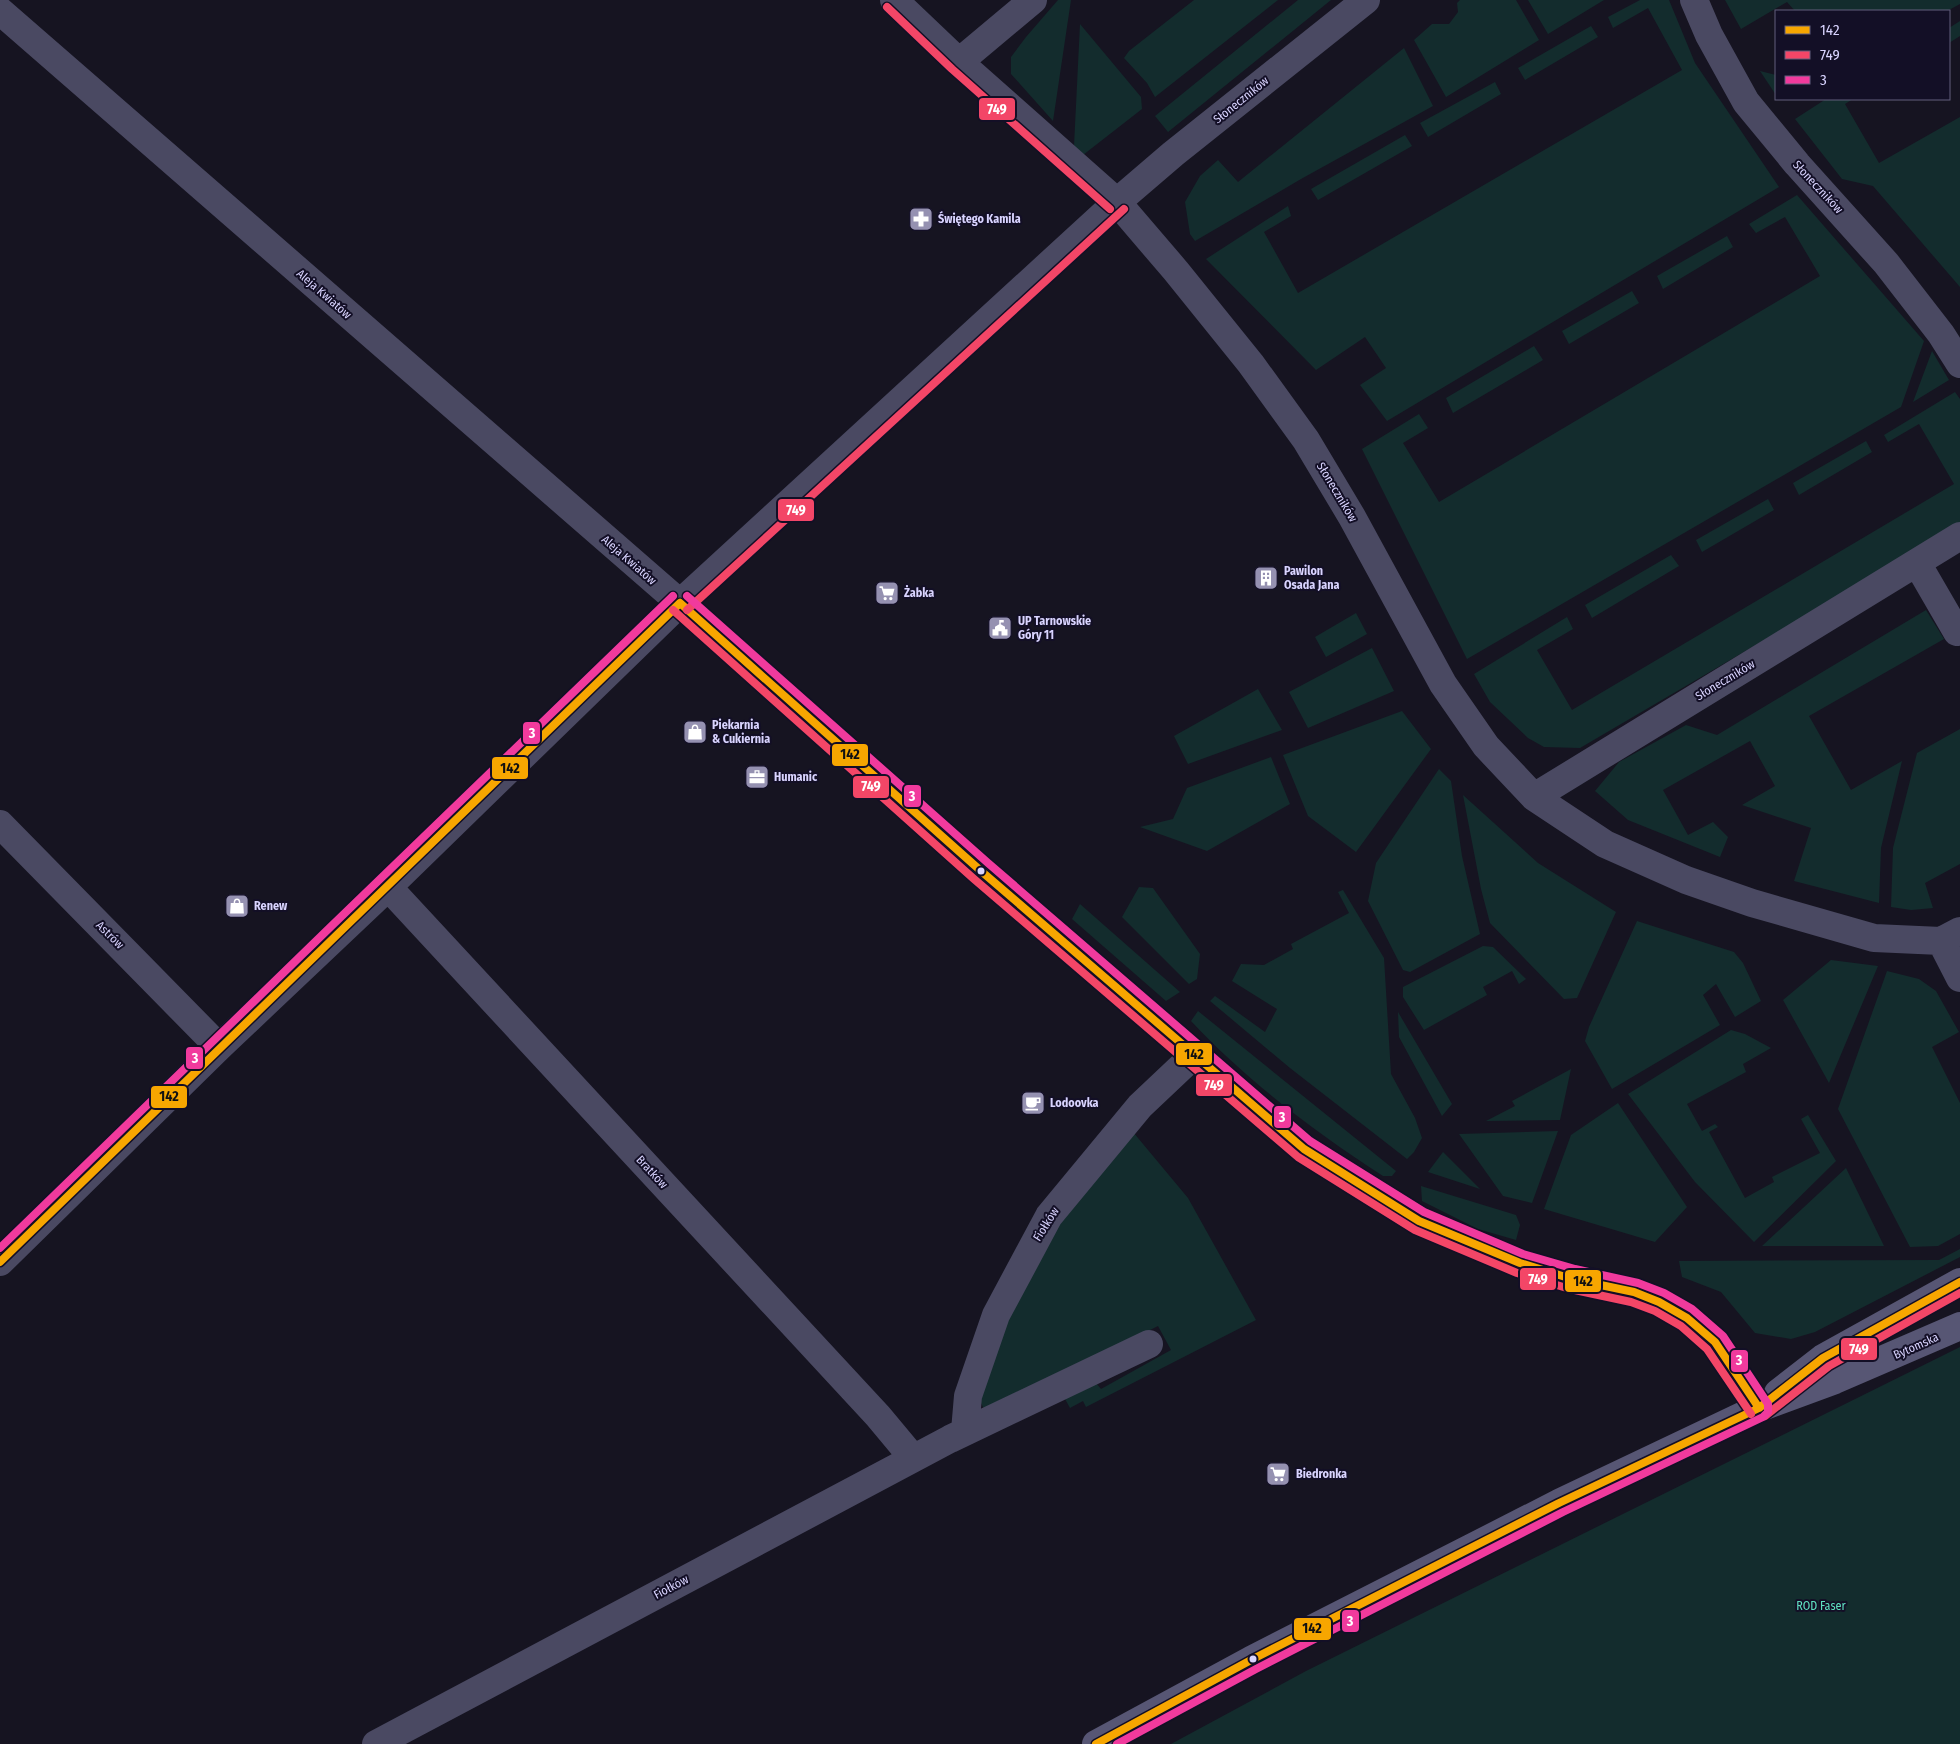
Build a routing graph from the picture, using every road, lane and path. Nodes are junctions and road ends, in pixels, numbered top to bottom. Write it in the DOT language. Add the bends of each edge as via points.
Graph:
graph roads {
  1 [pos="894,0"];
  2 [pos="1033,0"];
  3 [pos="1366,0"];
  4 [pos="1694,0"];
  5 [pos="0,12"];
  6 [pos="959,62"];
  7 [pos="1117,202"];
  8 [pos="1960,364"];
  9 [pos="1960,536"];
  10 [pos="1917,563"];
  11 [pos="680,604"];
  12 [pos="1957,632"];
  13 [pos="1534,797"];
  14 [pos="0,824"];
  15 [pos="388,887"];
  16 [pos="1950,936"];
  17 [pos="1960,978"];
  18 [pos="219,1047"];
  19 [pos="1194,1055"];
  20 [pos="0,1262"];
  21 [pos="1960,1282"];
  22 [pos="1960,1326"];
  23 [pos="1149,1344"];
  24 [pos="1759,1408"];
  25 [pos="965,1431"];
  26 [pos="913,1458"];
  27 [pos="376,1744"];
  28 [pos="1096,1744"];
  1 -- 6 [label="street"];
  2 -- 6 [label="street"];
  3 -- 7 [label="street, Słoneczników"];
  4 -- 8 [label="street, Słoneczników" via="1709,35 1746,102 1886,263"];
  5 -- 11 [label="street, Aleja Kwiatów"];
  6 -- 7 [label="street"];
  7 -- 11 [label="street, Słoneczników"];
  7 -- 13 [label="street, Słoneczników" via="1171,264 1306,440 1443,684 1486,746"];
  9 -- 10 [label="street, Słoneczników"];
  10 -- 12 [label="street"];
  10 -- 13 [label="street, Słoneczników"];
  11 -- 15 [label="street, Słoneczników"];
  11 -- 19 [label="street, Aleja Kwiatów"];
  13 -- 16 [label="street, Słoneczników" via="1605,844 1694,883 1752,903 1874,938"];
  14 -- 18 [label="street, Astrów"];
  15 -- 18 [label="street, Słoneczników"];
  15 -- 26 [label="street, Bratków" via="878,1416"];
  16 -- 17 [label="street, Słoneczników"];
  18 -- 20 [label="street, Słoneczników"];
  19 -- 24 [label="street, Aleja Kwiatów" via="1304,1149 1419,1222 1520,1263 1572,1279 1634,1292 1687,1318 1715,1342"];
  19 -- 25 [label="street, Fiołków" via="1140,1106 1049,1216 996,1315 968,1396"];
  21 -- 24 [label="street, Bytomska" via="1823,1358"];
  22 -- 24 [label="street, Bytomska" via="1835,1380"];
  23 -- 25 [label="street, Fiołków"];
  24 -- 28 [label="street, Bytomska" via="1559,1503 1251,1660"];
  25 -- 26 [label="street, Fiołków"];
  26 -- 27 [label="street, Fiołków"];
}
